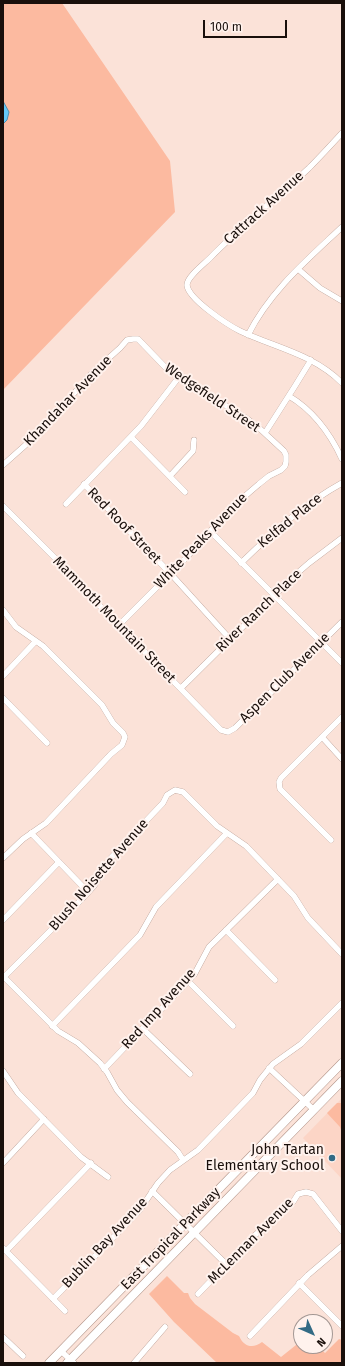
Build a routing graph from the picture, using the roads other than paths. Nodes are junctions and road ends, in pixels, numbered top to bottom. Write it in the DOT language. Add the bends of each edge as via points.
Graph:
graph roads {
  1 [pos="342,133"];
  2 [pos="342,228"];
  3 [pos="298,269"];
  4 [pos="342,301"];
  5 [pos="248,335"];
  6 [pos="133,339"];
  7 [pos="311,360"];
  8 [pos="179,377"];
  9 [pos="342,383"];
  10 [pos="289,396"];
  11 [pos="265,433"];
  12 [pos="131,437"];
  13 [pos="194,440"];
  14 [pos="342,459"];
  15 [pos="286,462"];
  16 [pos="3,465"];
  17 [pos="170,476"];
  18 [pos="342,483"];
  19 [pos="84,484"];
  20 [pos="185,492"];
  21 [pos="66,504"];
  22 [pos="3,506"];
  23 [pos="210,531"];
  24 [pos="342,538"];
  25 [pos="241,563"];
  26 [pos="170,573"];
  27 [pos="274,596"];
  28 [pos="3,610"];
  29 [pos="342,622"];
  30 [pos="119,625"];
  31 [pos="230,639"];
  32 [pos="36,641"];
  33 [pos="321,642"];
  34 [pos="342,663"];
  35 [pos="3,676"];
  36 [pos="180,688"];
  37 [pos="3,698"];
  38 [pos="342,717"];
  39 [pos="226,731"];
  40 [pos="322,737"];
  41 [pos="47,743"];
  42 [pos="342,759"];
  43 [pos="31,833"];
  44 [pos="227,833"];
  45 [pos="331,840"];
  46 [pos="3,858"];
  47 [pos="59,862"];
  48 [pos="278,879"];
  49 [pos="88,892"];
  50 [pos="3,920"];
  51 [pos="226,930"];
  52 [pos="342,954"];
  53 [pos="4,977"];
  54 [pos="275,980"];
  55 [pos="188,981"];
  56 [pos="342,1003"];
  57 [pos="52,1026"];
  58 [pos="234,1026"];
  59 [pos="143,1029"];
  60 [pos="342,1063"];
  61 [pos="269,1068"];
  62 [pos="104,1069"];
  63 [pos="3,1071"];
  64 [pos="190,1074"];
  65 [pos="342,1081"];
  66 [pos="304,1102"];
  67 [pos="314,1110"];
  68 [pos="44,1119"];
  69 [pos="183,1160"];
  70 [pos="3,1163"];
  71 [pos="91,1163"];
  72 [pos="108,1177"];
  73 [pos="152,1191"];
  74 [pos="190,1228"];
  75 [pos="342,1231"];
  76 [pos="342,1246"];
  77 [pos="4,1250"];
  78 [pos="226,1264"];
  79 [pos="299,1283"];
  80 [pos="198,1294"];
  81 [pos="53,1299"];
  82 [pos="65,1311"];
  83 [pos="342,1326"];
  84 [pos="165,1327"];
  85 [pos="250,1336"];
  86 [pos="4,1341"];
  87 [pos="61,1351"];
  88 [pos="22,1356"];
  89 [pos="71,1362"];
  90 [pos="49,1363"];
  91 [pos="134,1363"];
  1 -- 5 [label="street, Cattrack Avenue" via="310,167 223,244 189,278 189,292 212,313"];
  2 -- 3 [label="street"];
  3 -- 4 [label="street" via="320,288"];
  3 -- 5 [label="street" via="266,305"];
  5 -- 7 [label="street"];
  6 -- 8 [label="street, Wedgefield Street" via="138,339 158,361"];
  6 -- 16 [label="street, Khandahar Avenue" via="127,340 92,374 39,433"];
  7 -- 9 [label="street"];
  7 -- 10 [label="street"];
  8 -- 11 [label="street, Wedgefield Street"];
  8 -- 12 [label="street"];
  10 -- 11 [label="street"];
  10 -- 14 [label="street" via="303,405 322,425"];
  11 -- 15 [label="street, Wedgefield Street" via="284,451"];
  12 -- 17 [label="street"];
  12 -- 19 [label="street"];
  13 -- 17 [label="street" via="193,451"];
  15 -- 23 [label="street, White Peaks Avenue" via="281,470 247,493"];
  17 -- 20 [label="street"];
  18 -- 25 [label="street, Kelfad Place" via="302,509"];
  19 -- 21 [label="street"];
  19 -- 26 [label="street, Red Roof Street"];
  22 -- 30 [label="street, Mammoth Mountain Street"];
  23 -- 25 [label="street"];
  23 -- 26 [label="street, White Peaks Avenue"];
  24 -- 27 [label="street, River Ranch Place" via="309,563"];
  25 -- 27 [label="street"];
  26 -- 30 [label="street, White Peaks Avenue"];
  26 -- 31 [label="street, Red Roof Street"];
  27 -- 31 [label="street, River Ranch Place"];
  27 -- 33 [label="street"];
  28 -- 32 [label="street" via="16,627"];
  29 -- 33 [label="street, Aspen Club Avenue"];
  30 -- 36 [label="street, Mammoth Mountain Street"];
  31 -- 36 [label="street, River Ranch Place"];
  32 -- 35 [label="street"];
  32 -- 43 [label="street" via="102,705 125,737 122,746 111,754 46,823"];
  33 -- 34 [label="street"];
  33 -- 39 [label="street, Aspen Club Avenue" via="235,728"];
  36 -- 39 [label="street, Mammoth Mountain Street" via="219,729"];
  37 -- 41 [label="street"];
  38 -- 40 [label="street"];
  40 -- 42 [label="street"];
  40 -- 45 [label="street" via="279,782 280,789"];
  43 -- 46 [label="street"];
  43 -- 47 [label="street"];
  44 -- 48 [label="street" via="246,846"];
  44 -- 49 [label="street, Blush Noisette Avenue" via="183,792 175,790 167,795 163,803 108,861"];
  44 -- 57 [label="street" via="156,907 137,938"];
  47 -- 49 [label="street"];
  47 -- 50 [label="street"];
  48 -- 51 [label="street, Red Imp Avenue"];
  48 -- 52 [label="street" via="294,896 308,918"];
  49 -- 53 [label="street, Blush Noisette Avenue"];
  51 -- 54 [label="street"];
  51 -- 55 [label="street, Red Imp Avenue" via="209,947"];
  53 -- 57 [label="street"];
  55 -- 58 [label="street"];
  55 -- 59 [label="street, Red Imp Avenue"];
  56 -- 61 [label="street, Bublin Bay Avenue" via="301,1044"];
  57 -- 62 [label="street" via="60,1034 78,1043"];
  59 -- 62 [label="street, Red Imp Avenue"];
  59 -- 64 [label="street"];
  60 -- 66 [label="main road, East Tropical Parkway"];
  61 -- 66 [label="street"];
  61 -- 69 [label="street, Bublin Bay Avenue" via="253,1093 198,1150"];
  62 -- 69 [label="street" via="127,1102"];
  63 -- 68 [label="street" via="18,1093"];
  65 -- 67 [label="main road, East Tropical Parkway"];
  66 -- 67 [label="street"];
  66 -- 74 [label="main road, East Tropical Parkway"];
  67 -- 74 [label="main road, East Tropical Parkway"];
  68 -- 70 [label="street"];
  68 -- 71 [label="street" via="81,1157"];
  69 -- 73 [label="street, Bublin Bay Avenue" via="170,1170"];
  71 -- 72 [label="street"];
  71 -- 77 [label="street"];
  73 -- 74 [label="street"];
  73 -- 81 [label="street, Bublin Bay Avenue" via="139,1211"];
  74 -- 78 [label="street"];
  74 -- 87 [label="main road, East Tropical Parkway"];
  74 -- 89 [label="main road, East Tropical Parkway"];
  75 -- 78 [label="street, McLennan Avenue" via="312,1194 298,1194 293,1202"];
  76 -- 79 [label="street"];
  77 -- 81 [label="street"];
  78 -- 80 [label="street, McLennan Avenue"];
  79 -- 83 [label="street"];
  79 -- 85 [label="street"];
  81 -- 82 [label="street"];
  84 -- 91 [label="street"];
  86 -- 88 [label="street"];
  87 -- 89 [label="street"];
  87 -- 90 [label="main road, East Tropical Parkway"];
}
